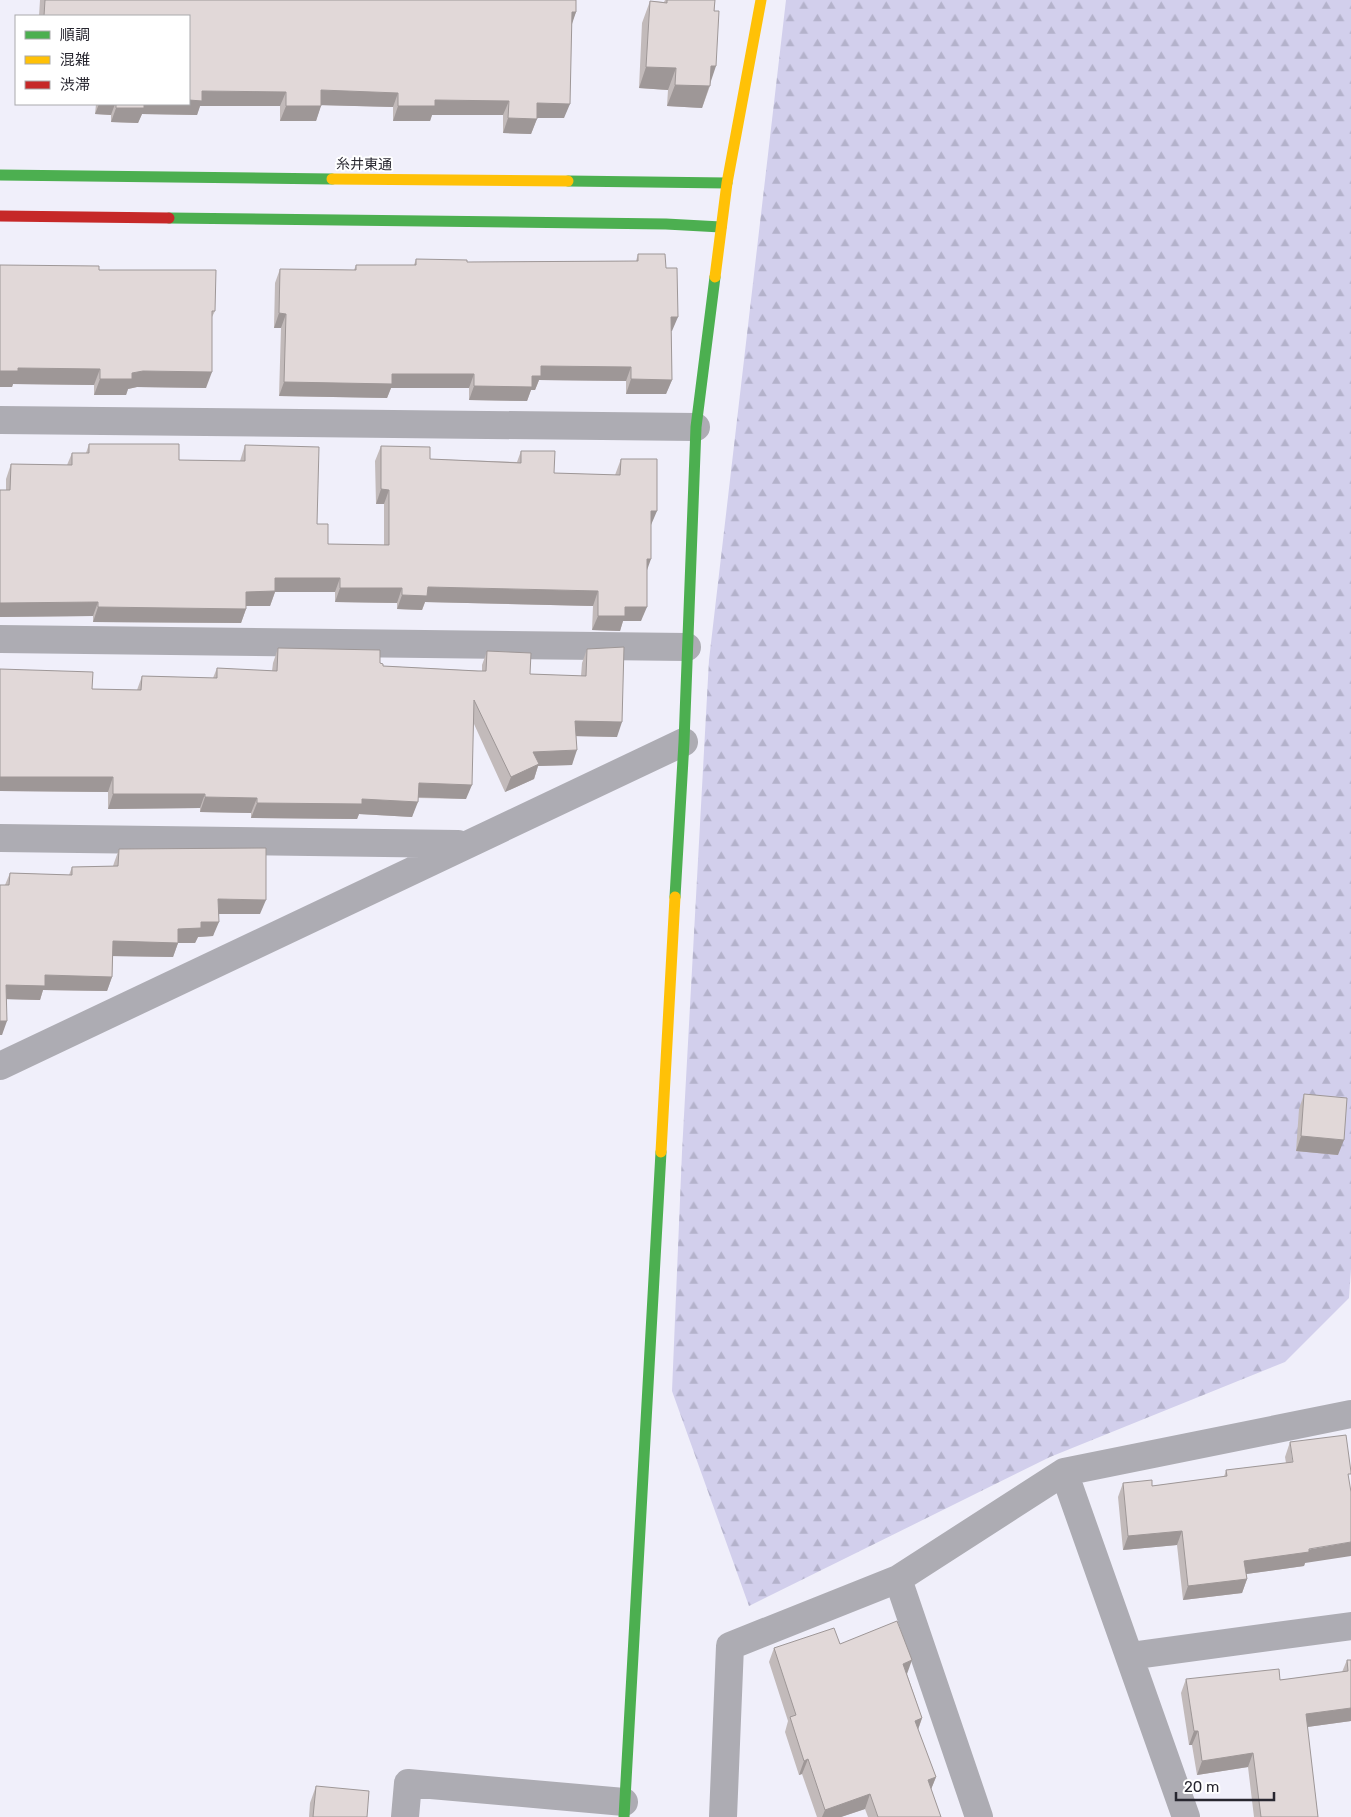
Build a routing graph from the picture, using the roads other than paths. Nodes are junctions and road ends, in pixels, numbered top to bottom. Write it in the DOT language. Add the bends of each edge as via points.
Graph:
graph roads {
  1 [pos="761,0"];
  2 [pos="0,175"];
  3 [pos="727,183"];
  4 [pos="0,216"];
  5 [pos="721,227"];
  6 [pos="0,420"];
  7 [pos="696,427"];
  8 [pos="0,639"];
  9 [pos="687,647"];
  10 [pos="684,742"];
  11 [pos="0,838"];
  12 [pos="465,844"];
  13 [pos="0,1066"];
  14 [pos="1351,1414"];
  15 [pos="1064,1472"];
  16 [pos="898,1579"];
  17 [pos="1351,1626"];
  18 [pos="1130,1656"];
  19 [pos="624,1810"];
  20 [pos="405,1817"];
  21 [pos="724,1817"];
  22 [pos="979,1817"];
  23 [pos="1186,1817"];
  1 -- 3 [label="street"];
  2 -- 3 [label="street, 糸井東通"];
  3 -- 5 [label="street"];
  4 -- 5 [label="street"];
  5 -- 7 [label="street"];
  6 -- 7 [label="street"];
  7 -- 9 [label="street"];
  8 -- 9 [label="street"];
  9 -- 10 [label="street"];
  10 -- 12 [label="street"];
  10 -- 19 [label="street"];
  11 -- 12 [label="street"];
  12 -- 13 [label="street"];
  14 -- 15 [label="street"];
  15 -- 16 [label="street"];
  15 -- 18 [label="street"];
  16 -- 21 [label="street" via="730,1646"];
  16 -- 22 [label="street"];
  17 -- 18 [label="street"];
  18 -- 23 [label="street"];
  19 -- 20 [label="street" via="408,1783"];
}
